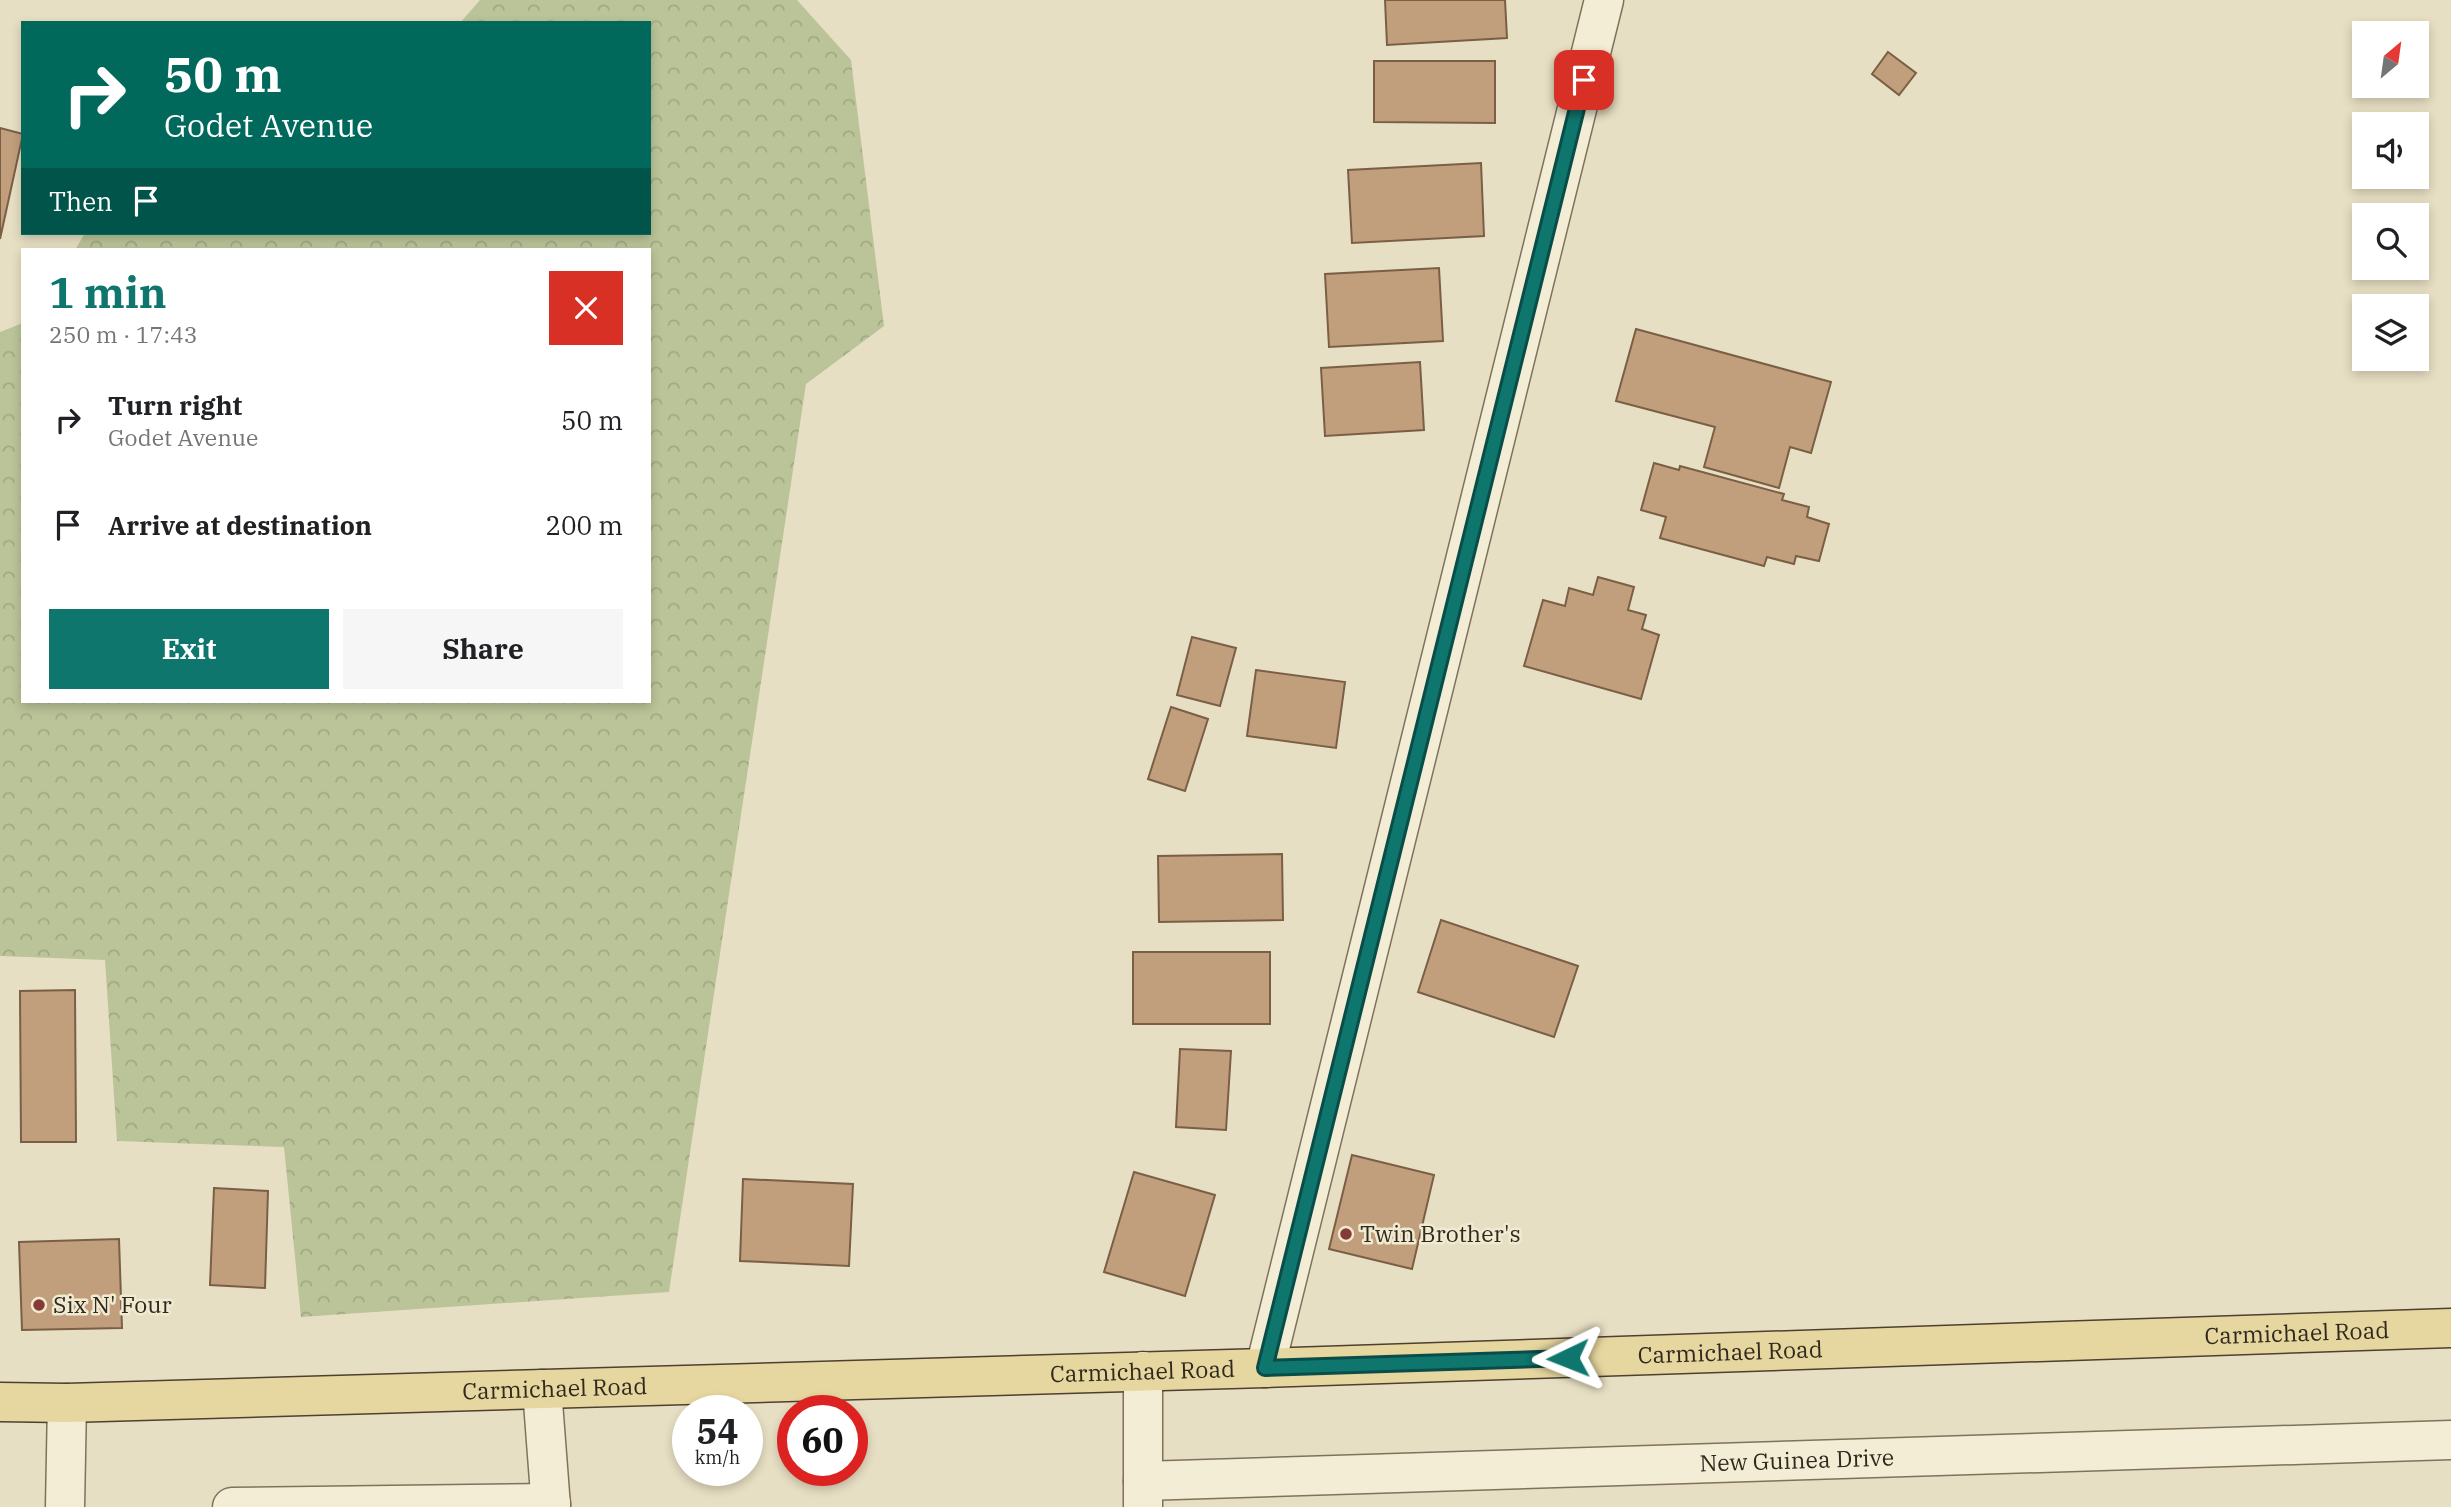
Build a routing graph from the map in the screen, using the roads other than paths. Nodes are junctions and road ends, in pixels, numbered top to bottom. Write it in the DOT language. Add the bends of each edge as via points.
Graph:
graph roads {
  1 [pos="1604,0"];
  2 [pos="2451,1328"];
  3 [pos="1265,1368"];
  4 [pos="1143,1371"];
  5 [pos="542,1389"];
  6 [pos="0,1402"];
  7 [pos="67,1402"];
  8 [pos="2451,1440"];
  9 [pos="1143,1494"];
  10 [pos="551,1505"];
  11 [pos="65,1507"];
  12 [pos="232,1507"];
  1 -- 3 [label="street"];
  2 -- 3 [label="main road, Carmichael Road"];
  3 -- 4 [label="main road, Carmichael Road"];
  4 -- 5 [label="main road, Carmichael Road"];
  4 -- 9 [label="street"];
  5 -- 7 [label="main road, Carmichael Road"];
  5 -- 10 [label="street"];
  6 -- 7 [label="main road, Carmichael Road"];
  7 -- 11 [label="street"];
  8 -- 9 [label="street, New Guinea Drive"];
  10 -- 12 [label="street"];
}
